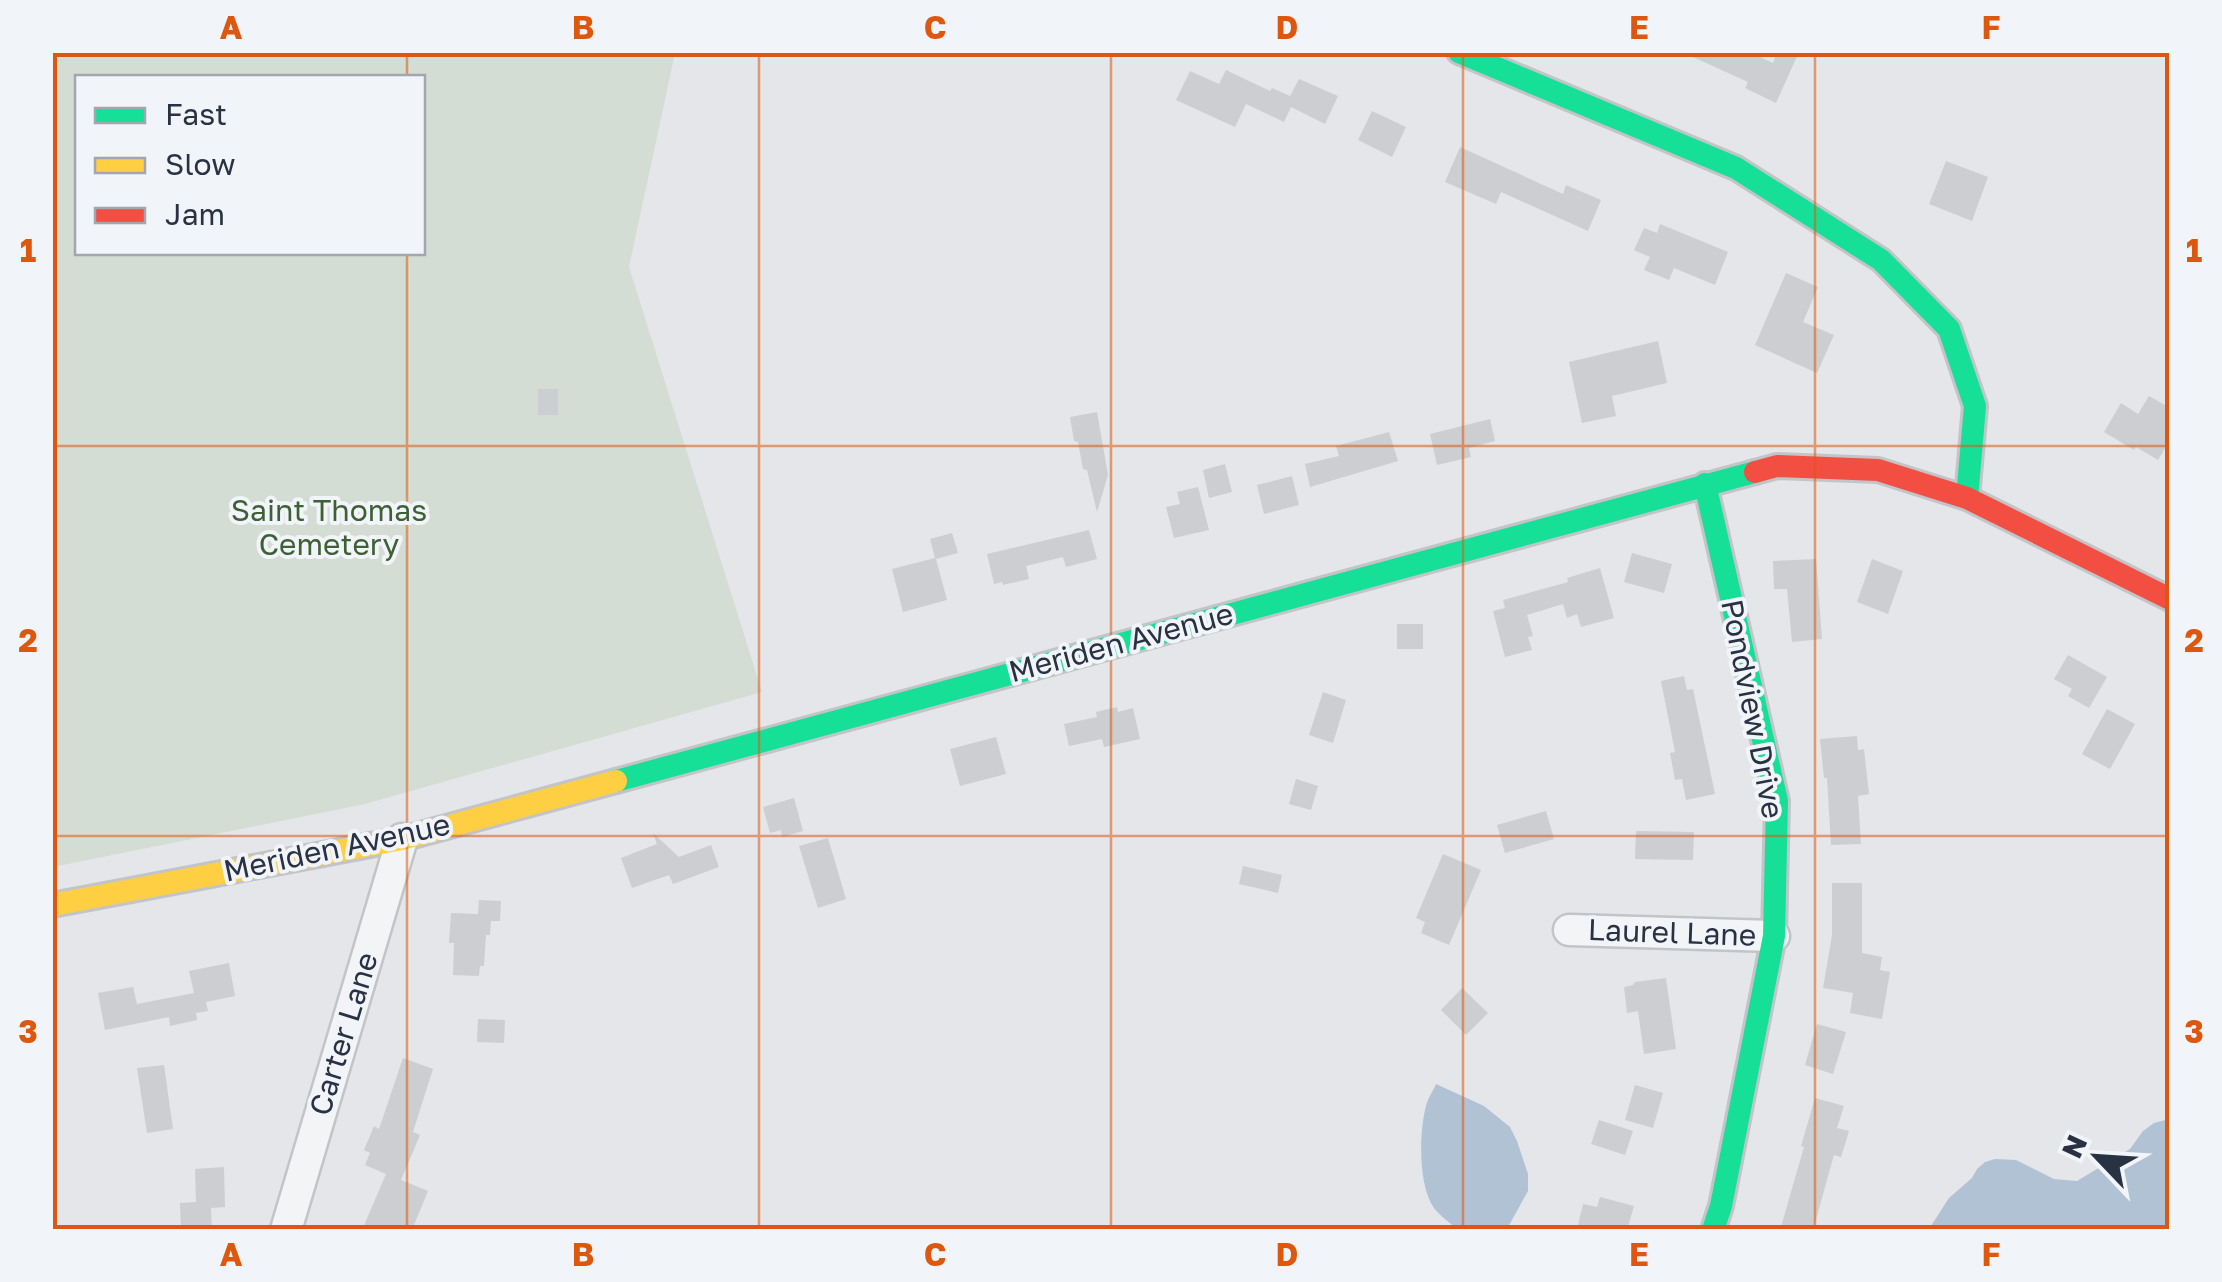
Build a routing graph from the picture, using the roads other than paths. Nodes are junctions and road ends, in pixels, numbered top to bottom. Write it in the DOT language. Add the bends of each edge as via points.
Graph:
graph roads {
  1 [pos="1460,52"];
  2 [pos="1705,484"];
  3 [pos="1967,498"];
  4 [pos="2170,599"];
  5 [pos="402,839"];
  6 [pos="52,905"];
  7 [pos="1569,930"];
  8 [pos="1774,936"];
  9 [pos="286,1230"];
  10 [pos="1713,1230"];
  1 -- 3 [label="main road" via="1736,168 1881,260 1949,329 1975,406"];
  2 -- 3 [label="main road, Meriden Avenue" via="1777,466 1878,470"];
  2 -- 5 [label="main road, Meriden Avenue"];
  2 -- 8 [label="main road, Pondview Drive" via="1777,801"];
  3 -- 4 [label="main road, Meriden Avenue"];
  5 -- 6 [label="main road, Meriden Avenue"];
  5 -- 9 [label="street, Carter Lane"];
  7 -- 8 [label="street, Laurel Lane"];
  8 -- 10 [label="main road, Pondview Drive"];
}
